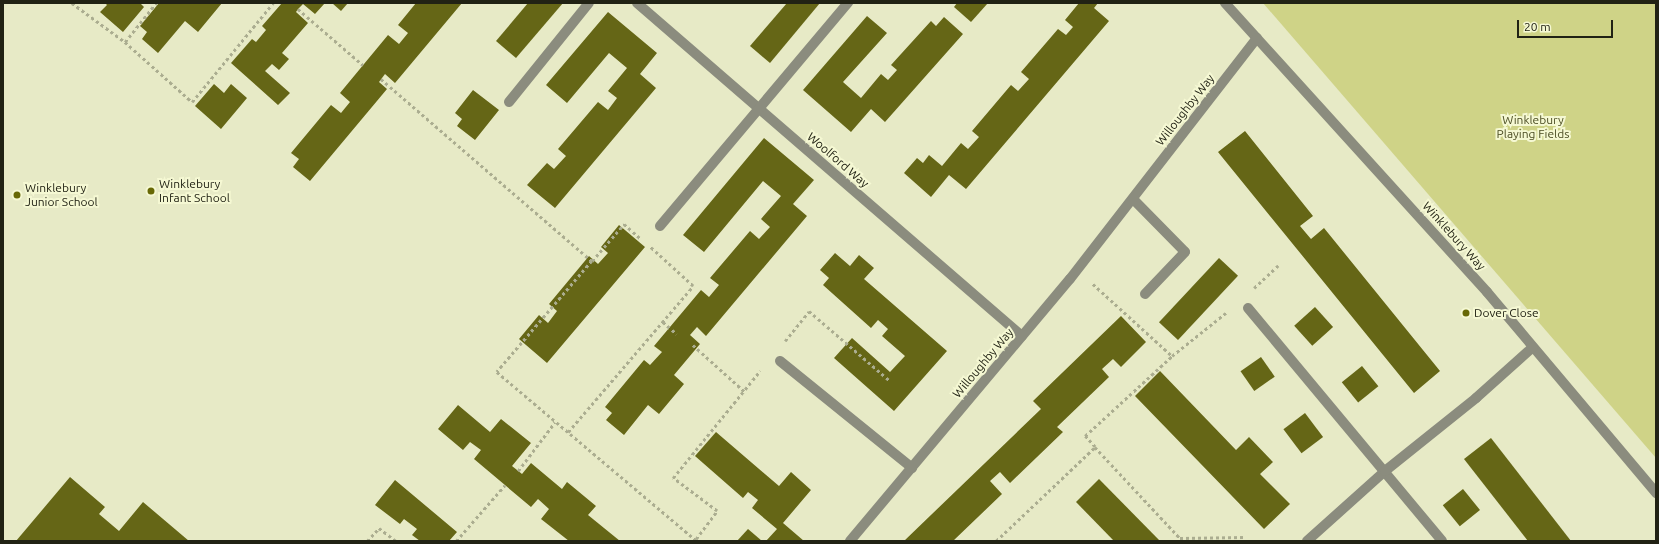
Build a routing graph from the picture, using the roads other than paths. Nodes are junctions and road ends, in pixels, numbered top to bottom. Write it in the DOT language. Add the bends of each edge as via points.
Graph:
graph roads {
  1 [pos="589,3"];
  2 [pos="637,3"];
  3 [pos="848,3"];
  4 [pos="1225,3"];
  5 [pos="1257,38"];
  6 [pos="509,102"];
  7 [pos="759,109"];
  8 [pos="1133,199"];
  9 [pos="660,226"];
  10 [pos="1145,294"];
  11 [pos="1248,308"];
  12 [pos="1022,336"];
  13 [pos="1533,347"];
  14 [pos="780,361"];
  15 [pos="912,468"];
  16 [pos="1385,471"];
  17 [pos="1656,493"];
  18 [pos="850,541"];
  19 [pos="1307,541"];
  20 [pos="1442,541"];
  1 -- 6 [label="street"];
  2 -- 7 [label="street, Woolford Way"];
  3 -- 7 [label="street"];
  4 -- 5 [label="street, Winklebury Way"];
  5 -- 8 [label="street, Willoughby Way"];
  5 -- 13 [label="street, Winklebury Way"];
  7 -- 9 [label="street"];
  7 -- 12 [label="street, Woolford Way"];
  8 -- 10 [label="street" via="1185,252"];
  8 -- 12 [label="street, Willoughby Way"];
  11 -- 16 [label="street"];
  12 -- 15 [label="street, Willoughby Way"];
  13 -- 16 [label="street" via="1476,398"];
  13 -- 17 [label="street, Winklebury Way"];
  14 -- 15 [label="street"];
  15 -- 18 [label="street, Willoughby Way"];
  16 -- 19 [label="street"];
  16 -- 20 [label="street"];
}
